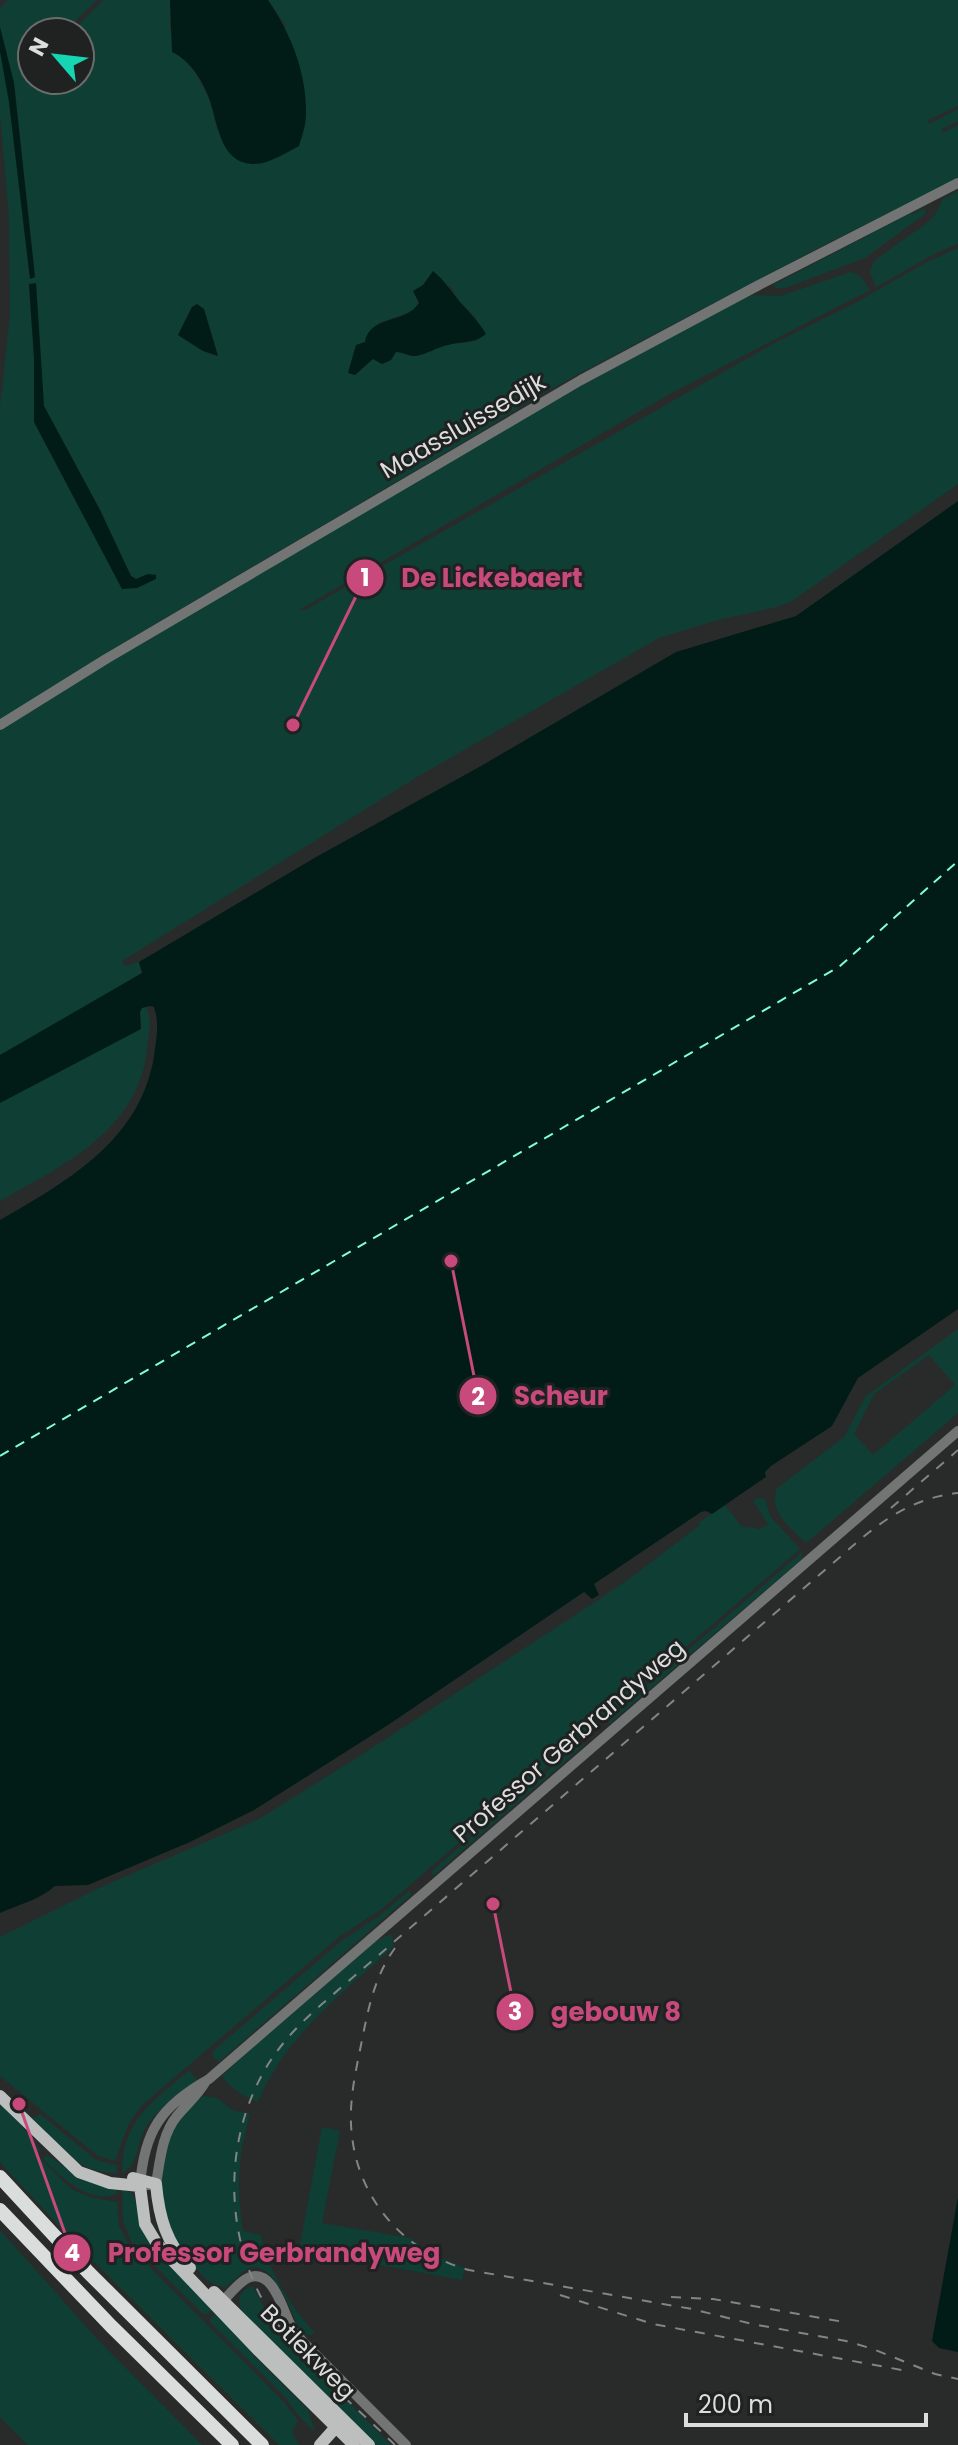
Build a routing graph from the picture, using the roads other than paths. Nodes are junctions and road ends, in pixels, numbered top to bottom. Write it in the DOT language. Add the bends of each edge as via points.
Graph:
graph roads {
  1 [pos="958,183"];
  2 [pos="0,725"];
  3 [pos="958,1431"];
  4 [pos="206,2081"];
  5 [pos="0,2096"];
  6 [pos="0,2177"];
  7 [pos="140,2182"];
  8 [pos="156,2184"];
  9 [pos="0,2210"];
  10 [pos="221,2304"];
  11 [pos="342,2425"];
  12 [pos="347,2443"];
  13 [pos="232,2445"];
  14 [pos="262,2445"];
  15 [pos="320,2445"];
  16 [pos="369,2445"];
  17 [pos="406,2445"];
  1 -- 2 [label="street, Maassluissedijk" via="581,380"];
  3 -- 4 [label="street, Professor Gerbrandyweg"];
  4 -- 7 [label="street, Professor Gerbrandyweg" via="157,2121"];
  4 -- 8 [label="street, Professor Gerbrandyweg" via="175,2119 162,2149"];
  5 -- 7 [label="main road" via="79,2172 110,2183"];
  6 -- 14 [label="highway"];
  7 -- 8 [label="main road"];
  7 -- 10 [label="main road, Botlekweg" via="150,2234"];
  8 -- 10 [label="main road, Botlekweg" via="172,2246"];
  9 -- 13 [label="highway"];
  10 -- 11 [label="main road, Botlekweg"];
  10 -- 17 [label="street" via="248,2278 267,2281 304,2343"];
  11 -- 12 [label="main road"];
  11 -- 15 [label="main road"];
  11 -- 16 [label="main road, Botlekweg"];
}
